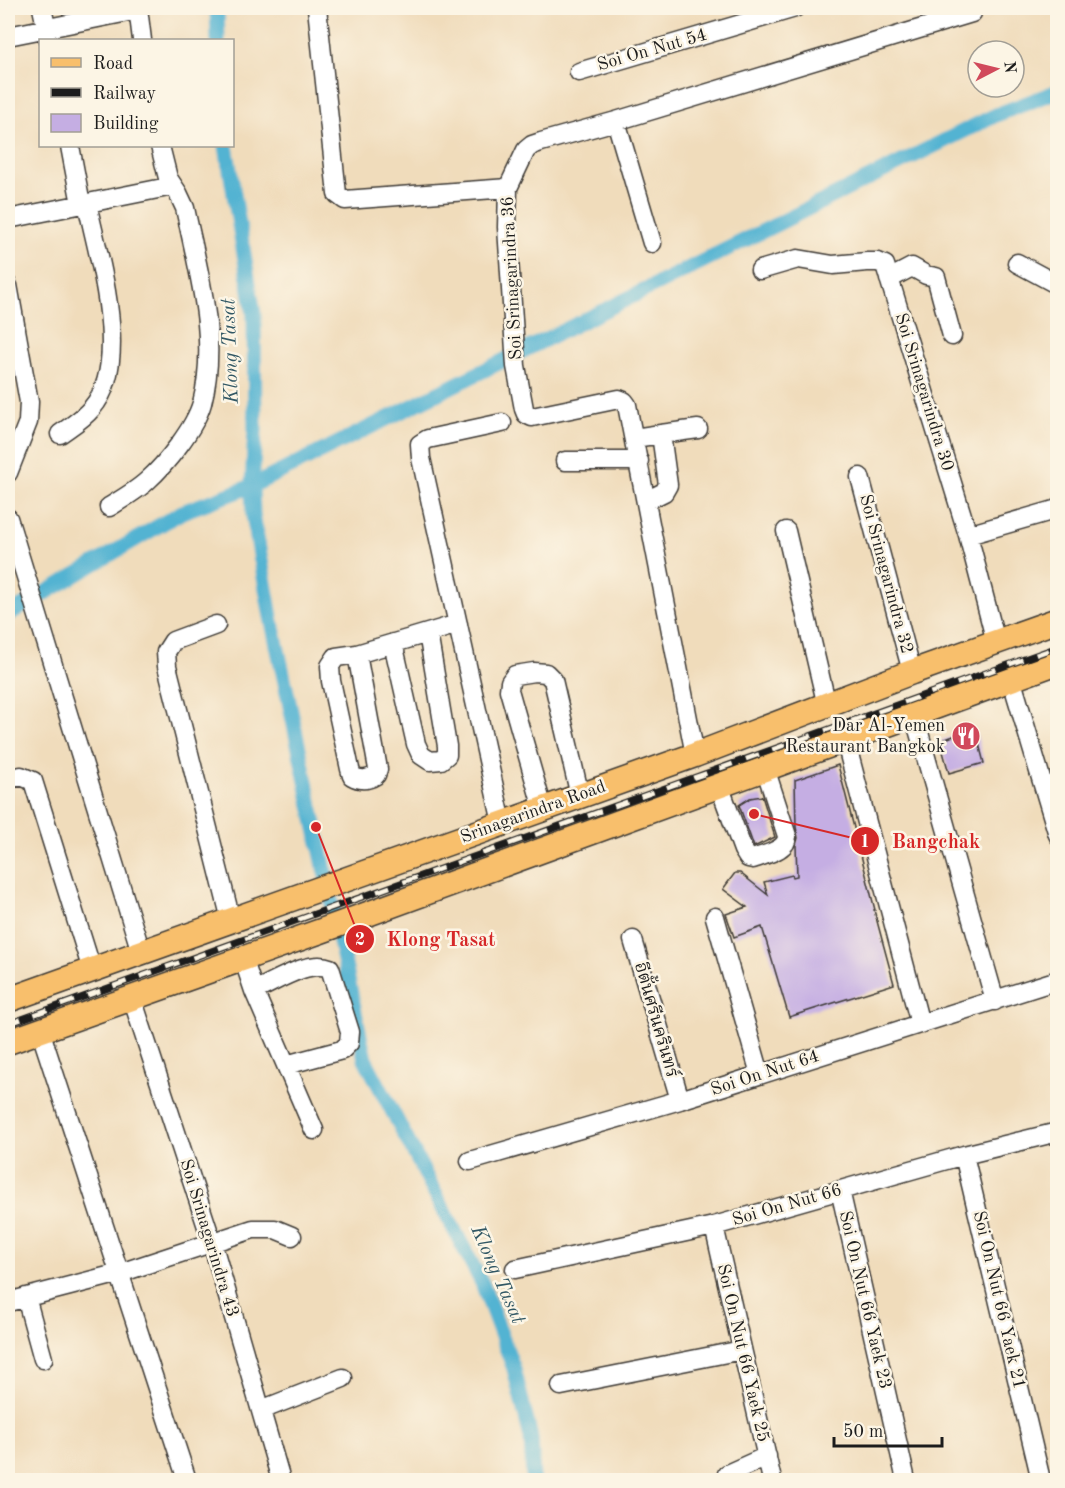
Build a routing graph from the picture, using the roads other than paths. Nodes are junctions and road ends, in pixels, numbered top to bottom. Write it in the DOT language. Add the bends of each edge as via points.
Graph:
graph roads {
  1 [pos="42,8"];
  2 [pos="317,8"];
  3 [pos="795,8"];
  4 [pos="138,9"];
  5 [pos="972,13"];
  6 [pos="48,34"];
  7 [pos="8,36"];
  8 [pos="142,39"];
  9 [pos="579,72"];
  10 [pos="616,121"];
  11 [pos="70,147"];
  12 [pos="160,147"];
  13 [pos="173,186"];
  14 [pos="508,188"];
  15 [pos="84,203"];
  16 [pos="8,219"];
  17 [pos="652,243"];
  18 [pos="1017,263"];
  19 [pos="760,270"];
  20 [pos="889,279"];
  21 [pos="8,285"];
  22 [pos="1058,285"];
  23 [pos="952,336"];
  24 [pos="502,423"];
  25 [pos="698,429"];
  26 [pos="60,434"];
  27 [pos="661,434"];
  28 [pos="634,438"];
  29 [pos="565,461"];
  30 [pos="639,461"];
  31 [pos="8,473"];
  32 [pos="860,477"];
  33 [pos="646,501"];
  34 [pos="109,507"];
  35 [pos="1058,509"];
  36 [pos="8,518"];
  37 [pos="786,531"];
  38 [pos="968,535"];
  39 [pos="1058,620"];
  40 [pos="458,624"];
  41 [pos="216,625"];
  42 [pos="428,633"];
  43 [pos="996,642"];
  44 [pos="393,643"];
  45 [pos="357,654"];
  46 [pos="1058,662"];
  47 [pos="912,672"];
  48 [pos="1011,678"];
  49 [pos="827,706"];
  50 [pos="914,715"];
  51 [pos="845,739"];
  52 [pos="695,755"];
  53 [pos="765,768"];
  54 [pos="8,779"];
  55 [pos="719,785"];
  56 [pos="580,796"];
  57 [pos="543,809"];
  58 [pos="502,824"];
  59 [pos="1058,836"];
  60 [pos="715,917"];
  61 [pos="231,920"];
  62 [pos="633,940"];
  63 [pos="141,952"];
  64 [pos="243,958"];
  65 [pos="92,970"];
  66 [pos="1058,981"];
  67 [pos="254,991"];
  68 [pos="132,998"];
  69 [pos="8,1000"];
  70 [pos="994,1000"];
  71 [pos="920,1024"];
  72 [pos="40,1030"];
  73 [pos="8,1042"];
  74 [pos="286,1065"];
  75 [pos="760,1074"];
  76 [pos="680,1100"];
  77 [pos="314,1130"];
  78 [pos="1058,1132"];
  79 [pos="964,1155"];
  80 [pos="470,1161"];
  81 [pos="840,1190"];
  82 [pos="714,1226"];
  83 [pos="292,1236"];
  84 [pos="212,1242"];
  85 [pos="515,1269"];
  86 [pos="120,1273"];
  87 [pos="26,1297"];
  88 [pos="8,1302"];
  89 [pos="742,1350"];
  90 [pos="43,1359"];
  91 [pos="343,1378"];
  92 [pos="561,1386"];
  93 [pos="261,1410"];
  94 [pos="767,1456"];
  95 [pos="727,1474"];
  96 [pos="187,1480"];
  97 [pos="281,1480"];
  98 [pos="772,1480"];
  99 [pos="906,1480"];
  100 [pos="1041,1480"];
  1 -- 6 [label="street"];
  2 -- 14 [label="street" via="337,194 345,200"];
  3 -- 9 [label="street, Soi On Nut 54"];
  4 -- 6 [label="street"];
  4 -- 8 [label="street"];
  5 -- 10 [label="street, Soi Srinagarindra 36"];
  6 -- 7 [label="street"];
  10 -- 14 [label="street, Soi Srinagarindra 36" via="532,145"];
  10 -- 17 [label="street"];
  11 -- 15 [label="street"];
  12 -- 13 [label="street"];
  13 -- 15 [label="street"];
  13 -- 34 [label="street" via="185,208 206,310 208,341 201,405 164,465"];
  14 -- 28 [label="street, Soi Srinagarindra 36" via="516,366 526,414 532,417 619,399 627,405"];
  15 -- 16 [label="street"];
  15 -- 26 [label="street" via="106,294 112,345 110,365 106,386 94,407"];
  18 -- 22 [label="street"];
  19 -- 20 [label="street" via="798,260 832,265 878,262 885,265"];
  20 -- 23 [label="street" via="912,267 936,277"];
  20 -- 38 [label="street, Soi Srinagarindra 30"];
  21 -- 31 [label="street" via="29,402 28,422"];
  24 -- 40 [label="street" via="420,444"];
  25 -- 27 [label="street"];
  27 -- 28 [label="street"];
  27 -- 33 [label="street" via="668,485"];
  28 -- 30 [label="street, Soi Srinagarindra 36"];
  29 -- 30 [label="street"];
  30 -- 33 [label="street, Soi Srinagarindra 36"];
  32 -- 47 [label="street, Soi Srinagarindra 32"];
  33 -- 52 [label="street, Soi Srinagarindra 36"];
  35 -- 38 [label="street"];
  36 -- 63 [label="street"];
  37 -- 49 [label="street"];
  38 -- 43 [label="street, Soi Srinagarindra 30"];
  39 -- 43 [label="main road, Srinagarindra Road"];
  40 -- 42 [label="street"];
  40 -- 58 [label="street"];
  41 -- 61 [label="street" via="173,641 166,652"];
  42 -- 44 [label="street"];
  42 -- 44 [label="street" via="447,746 447,755 441,760 430,761 416,744"];
  43 -- 47 [label="main road, Srinagarindra Road"];
  44 -- 45 [label="street"];
  45 -- 45 [label="street" via="378,769 376,775 358,780 350,769 330,666 336,657"];
  46 -- 48 [label="main road"];
  47 -- 49 [label="main road, Srinagarindra Road"];
  48 -- 50 [label="main road"];
  48 -- 59 [label="street"];
  49 -- 52 [label="main road, Srinagarindra Road"];
  50 -- 51 [label="main road"];
  50 -- 70 [label="street"];
  51 -- 53 [label="main road"];
  51 -- 71 [label="street"];
  52 -- 56 [label="main road, Srinagarindra Road"];
  53 -- 55 [label="main road"];
  53 -- 55 [label="street" via="787,843 753,859 743,850"];
  54 -- 65 [label="street" via="21,776 33,781"];
  55 -- 64 [label="main road"];
  56 -- 57 [label="main road, Srinagarindra Road"];
  56 -- 57 [label="street" via="553,680 546,673 515,675 510,690"];
  57 -- 58 [label="main road, Srinagarindra Road"];
  58 -- 61 [label="main road, Srinagarindra Road"];
  60 -- 75 [label="street"];
  61 -- 63 [label="main road, Srinagarindra Road"];
  62 -- 76 [label="street, อีตั้นศรีนครินทร์"];
  63 -- 65 [label="main road, Srinagarindra Road"];
  64 -- 67 [label="street"];
  64 -- 68 [label="main road"];
  65 -- 69 [label="main road, Srinagarindra Road"];
  66 -- 70 [label="street, Soi On Nut 64"];
  67 -- 74 [label="street"];
  67 -- 74 [label="street" via="310,966 330,968 350,1032 348,1043 342,1050"];
  68 -- 72 [label="main road"];
  68 -- 84 [label="street, Soi Srinagarindra 43"];
  70 -- 71 [label="street, Soi On Nut 64"];
  71 -- 75 [label="street, Soi On Nut 64"];
  72 -- 73 [label="main road"];
  72 -- 86 [label="street"];
  74 -- 77 [label="street"];
  75 -- 76 [label="street, Soi On Nut 64"];
  76 -- 80 [label="street, Soi On Nut 64"];
  78 -- 79 [label="street, Soi On Nut 66"];
  79 -- 81 [label="street, Soi On Nut 66"];
  79 -- 100 [label="street, Soi On Nut 66 Yaek 21"];
  81 -- 82 [label="street, Soi On Nut 66"];
  81 -- 99 [label="street, Soi On Nut 66 Yaek 23"];
  82 -- 85 [label="street, Soi On Nut 66"];
  82 -- 89 [label="street, Soi On Nut 66 Yaek 25"];
  83 -- 84 [label="street" via="263,1228"];
  84 -- 86 [label="street"];
  84 -- 93 [label="street, Soi Srinagarindra 43"];
  86 -- 87 [label="street"];
  86 -- 96 [label="street"];
  87 -- 88 [label="street"];
  87 -- 90 [label="street"];
  89 -- 92 [label="street"];
  89 -- 94 [label="street, Soi On Nut 66 Yaek 25"];
  91 -- 93 [label="street"];
  93 -- 97 [label="street, Soi Srinagarindra 43"];
  94 -- 95 [label="street"];
  94 -- 98 [label="street, Soi On Nut 66 Yaek 25"];
}
